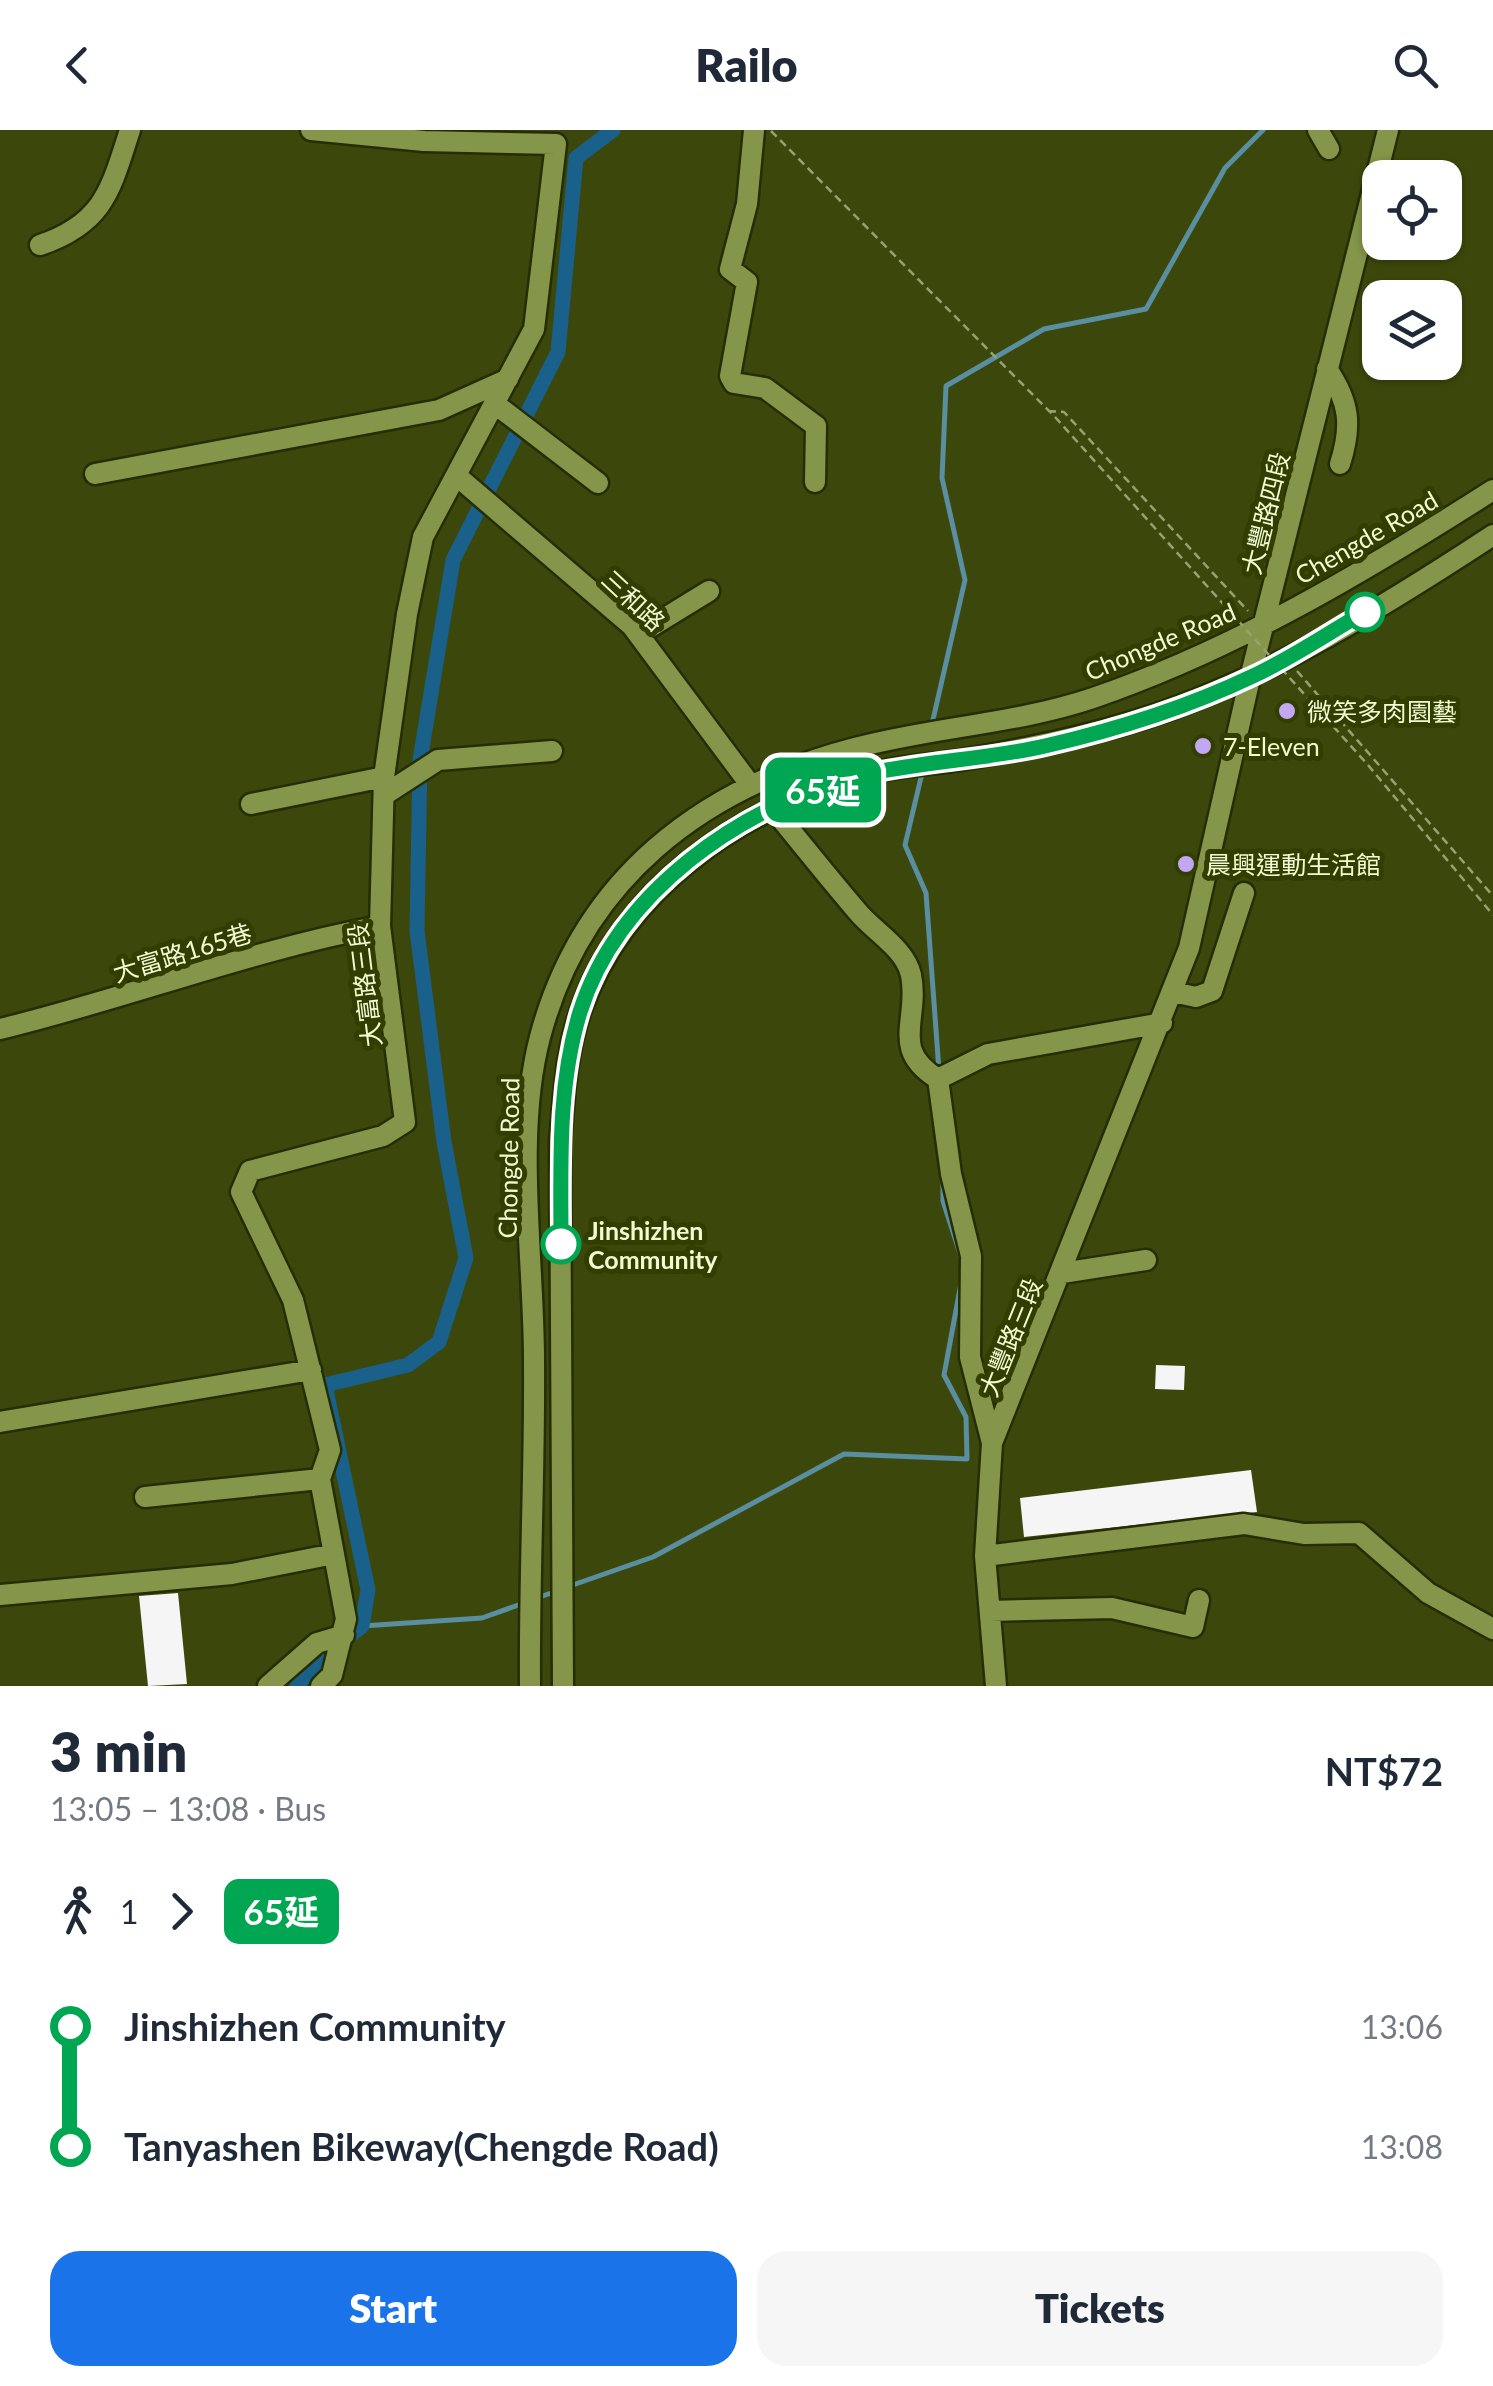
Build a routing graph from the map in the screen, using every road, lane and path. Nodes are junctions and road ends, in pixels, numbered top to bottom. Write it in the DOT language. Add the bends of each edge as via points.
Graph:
graph roads {
  1 [pos="130,130"];
  2 [pos="311,130"];
  3 [pos="574,130"];
  4 [pos="754,130"];
  5 [pos="770,130"];
  6 [pos="1388,130"];
  7 [pos="515,137"];
  8 [pos="556,144"];
  9 [pos="40,244"];
  10 [pos="1327,369"];
  11 [pos="508,379"];
  12 [pos="495,404"];
  13 [pos="1340,464"];
  14 [pos="95,474"];
  15 [pos="458,477"];
  16 [pos="815,482"];
  17 [pos="598,483"];
  18 [pos="1493,490"];
  19 [pos="1493,534"];
  20 [pos="709,591"];
  21 [pos="1263,625"];
  22 [pos="639,634"];
  23 [pos="1250,678"];
  24 [pos="552,751"];
  25 [pos="749,784"];
  26 [pos="393,785"];
  27 [pos="251,804"];
  28 [pos="773,809"];
  29 [pos="1244,893"];
  30 [pos="1493,914"];
  31 [pos="380,926"];
  32 [pos="1173,992"];
  33 [pos="1162,1023"];
  34 [pos="0,1029"];
  35 [pos="938,1078"];
  36 [pos="1146,1260"];
  37 [pos="1062,1273"];
  38 [pos="312,1370"];
  39 [pos="0,1422"];
  40 [pos="992,1444"];
  41 [pos="320,1479"];
  42 [pos="145,1497"];
  43 [pos="334,1554"];
  44 [pos="985,1556"];
  45 [pos="0,1596"];
  46 [pos="1199,1600"];
  47 [pos="990,1612"];
  48 [pos="1493,1629"];
  49 [pos="344,1635"];
  50 [pos="530,1683"];
  51 [pos="563,1683"];
  52 [pos="268,1686"];
  53 [pos="322,1686"];
  54 [pos="996,1686"];
  1 -- 9 [label="street" via="102,206"];
  2 -- 7 [label="street" via="424,141"];
  3 -- 8 [label="street"];
  4 -- 16 [label="street" via="747,204 730,269 747,282 730,376 734,383 765,388 816,426"];
  5 -- 30 [label="path, bridge" via="1055,417"];
  6 -- 10 [label="street, 大豐路四段"];
  7 -- 8 [label="street"];
  8 -- 11 [label="street, 大富路三段" via="534,328"];
  10 -- 13 [label="street" via="1349,413"];
  10 -- 21 [label="street, 大豐路四段"];
  11 -- 12 [label="street, 大富路三段"];
  11 -- 14 [label="street" via="439,410"];
  12 -- 15 [label="street, 大富路三段"];
  12 -- 17 [label="street"];
  15 -- 22 [label="street, 三和路"];
  15 -- 26 [label="street, 大富路三段" via="422,537"];
  18 -- 21 [label="street, Chengde Road" via="1384,560"];
  19 -- 23 [label="street"];
  20 -- 22 [label="street"];
  21 -- 23 [label="street, 大豐路四段"];
  21 -- 25 [label="street, Chongde Road" via="1090,699 857,747"];
  22 -- 25 [label="street, 三和路"];
  23 -- 28 [label="street, Chongde Road" via="1146,718 1044,746 857,776"];
  23 -- 32 [label="street, 大豐路四段" via="1189,948"];
  24 -- 26 [label="street" via="454,756"];
  25 -- 50 [label="street, Chongde Road" via="677,829 603,901 573,950 540,1038 529,1143"];
  26 -- 27 [label="street"];
  26 -- 31 [label="street, 大富路三段"];
  28 -- 35 [label="street" via="900,954 911,975 910,1052 917,1066"];
  28 -- 51 [label="street, Chongde Road" via="686,862 658,888 615,944 581,1009 570,1054 560,1142"];
  29 -- 32 [label="street" via="1212,992"];
  31 -- 34 [label="street, 大富路165巷" via="296,942"];
  31 -- 38 [label="street, 大富路三段" via="405,1122 383,1136 250,1172 241,1192 292,1300"];
  32 -- 33 [label="street, 大豐路四段"];
  33 -- 35 [label="street" via="988,1054"];
  33 -- 37 [label="street, 大豐路三段"];
  35 -- 40 [label="street" via="971,1256 970,1357"];
  36 -- 37 [label="street"];
  37 -- 40 [label="street, 大豐路三段"];
  38 -- 39 [label="street"];
  38 -- 41 [label="street, 大富路三段" via="330,1450"];
  40 -- 44 [label="street, 大豐路三段"];
  41 -- 42 [label="street"];
  41 -- 43 [label="street, 大富路三段"];
  43 -- 45 [label="street" via="232,1574"];
  43 -- 49 [label="street, 大富路三段"];
  44 -- 47 [label="street, 大豐路三段"];
  44 -- 48 [label="street" via="1244,1524 1304,1534 1359,1533 1428,1593"];
  46 -- 47 [label="street" via="1192,1627 1112,1608"];
  47 -- 54 [label="street, 大豐路三段"];
  49 -- 52 [label="street" via="317,1643"];
  49 -- 53 [label="street, 大富路三段"];
}
